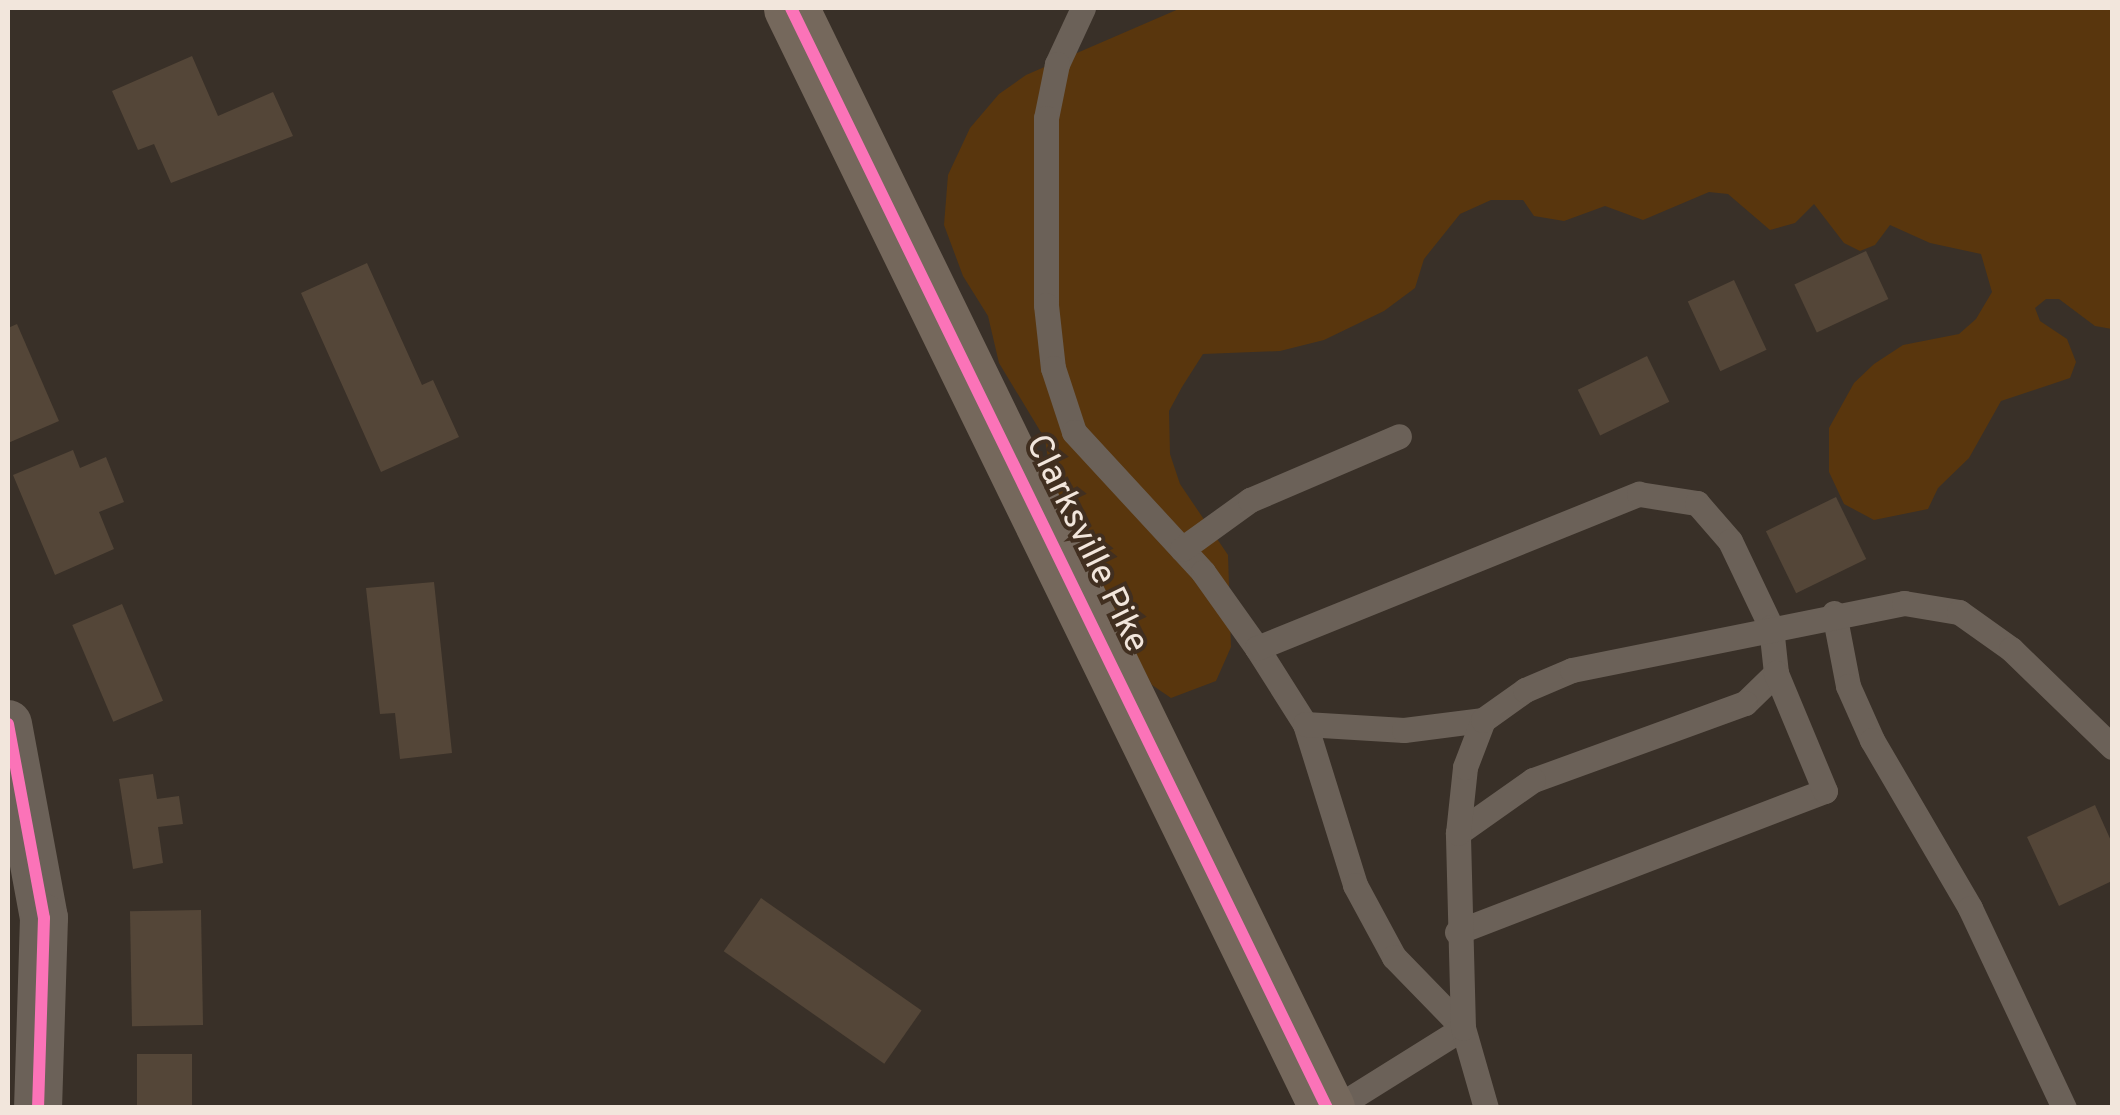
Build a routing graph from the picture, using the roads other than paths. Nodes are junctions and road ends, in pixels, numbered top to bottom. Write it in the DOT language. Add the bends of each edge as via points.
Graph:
graph roads {
  1 [pos="791,8"];
  2 [pos="1083,8"];
  3 [pos="1399,436"];
  4 [pos="1182,549"];
  5 [pos="1834,614"];
  6 [pos="1771,627"];
  7 [pos="1258,648"];
  8 [pos="1776,673"];
  9 [pos="1483,720"];
  10 [pos="8,724"];
  11 [pos="1304,724"];
  12 [pos="2112,746"];
  13 [pos="1458,833"];
  14 [pos="1457,932"];
  15 [pos="1464,1028"];
  16 [pos="38,1108"];
  17 [pos="1328,1108"];
  18 [pos="1335,1108"];
  19 [pos="1486,1108"];
  20 [pos="2064,1108"];
  1 -- 17 [label="main road, Clarksville Pike"];
  2 -- 4 [label="lane" via="1057,64 1046,118 1046,305 1053,368 1074,432"];
  3 -- 4 [label="lane" via="1250,500"];
  4 -- 7 [label="lane"];
  5 -- 6 [label="lane"];
  5 -- 12 [label="lane" via="1904,603 1960,612 2011,649"];
  5 -- 20 [label="lane" via="1848,686 1872,740 1970,908"];
  6 -- 7 [label="lane" via="1730,541 1697,503 1639,494"];
  6 -- 8 [label="lane"];
  6 -- 9 [label="lane" via="1572,670"];
  7 -- 11 [label="lane"];
  8 -- 13 [label="lane" via="1745,703 1533,780"];
  8 -- 14 [label="lane" via="1825,791"];
  9 -- 11 [label="lane" via="1404,730"];
  9 -- 13 [label="lane" via="1465,768"];
  10 -- 16 [label="street" via="44,918"];
  11 -- 15 [label="lane" via="1356,885 1394,957"];
  13 -- 14 [label="lane"];
  14 -- 15 [label="lane"];
  15 -- 18 [label="lane"];
  15 -- 19 [label="lane"];
}
